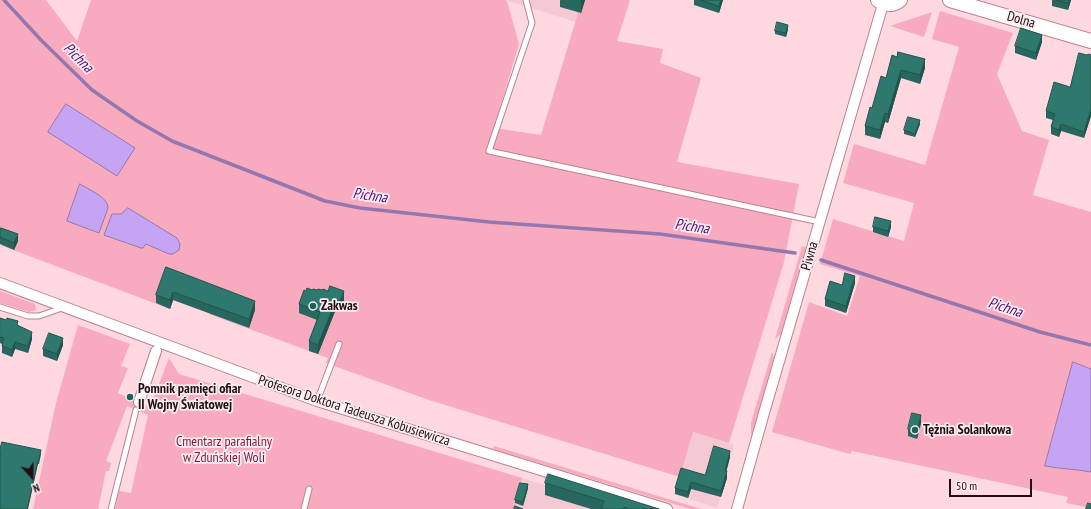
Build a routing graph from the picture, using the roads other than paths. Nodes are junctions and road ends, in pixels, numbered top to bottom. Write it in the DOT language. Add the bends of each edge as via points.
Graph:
graph roads {
  1 [pos="526,0"];
  2 [pos="900,0"];
  3 [pos="950,0"];
  4 [pos="881,2"];
  5 [pos="1091,41"];
  6 [pos="820,222"];
  7 [pos="0,283"];
  8 [pos="0,307"];
  9 [pos="64,307"];
  10 [pos="339,344"];
  11 [pos="156,351"];
  12 [pos="317,401"];
  13 [pos="138,406"];
  14 [pos="309,489"];
  15 [pos="111,509"];
  16 [pos="304,509"];
  17 [pos="667,509"];
  18 [pos="737,509"];
  1 -- 6 [label="lane" via="532,23 489,151"];
  2 -- 4 [label="street" via="893,4"];
  3 -- 5 [label="street, Dolna"];
  4 -- 6 [label="street, Piwna"];
  6 -- 18 [label="street, Piwna"];
  7 -- 9 [label="street, Profesora Doktora Tadeusza Kobusiewicza"];
  8 -- 9 [label="lane" via="28,316 39,316"];
  9 -- 12 [label="street, Profesora Doktora Tadeusza Kobusiewicza"];
  10 -- 12 [label="lane"];
  11 -- 13 [label="street"];
  12 -- 17 [label="street, Profesora Doktora Tadeusza Kobusiewicza"];
  13 -- 15 [label="lane"];
  14 -- 16 [label="lane"];
}
